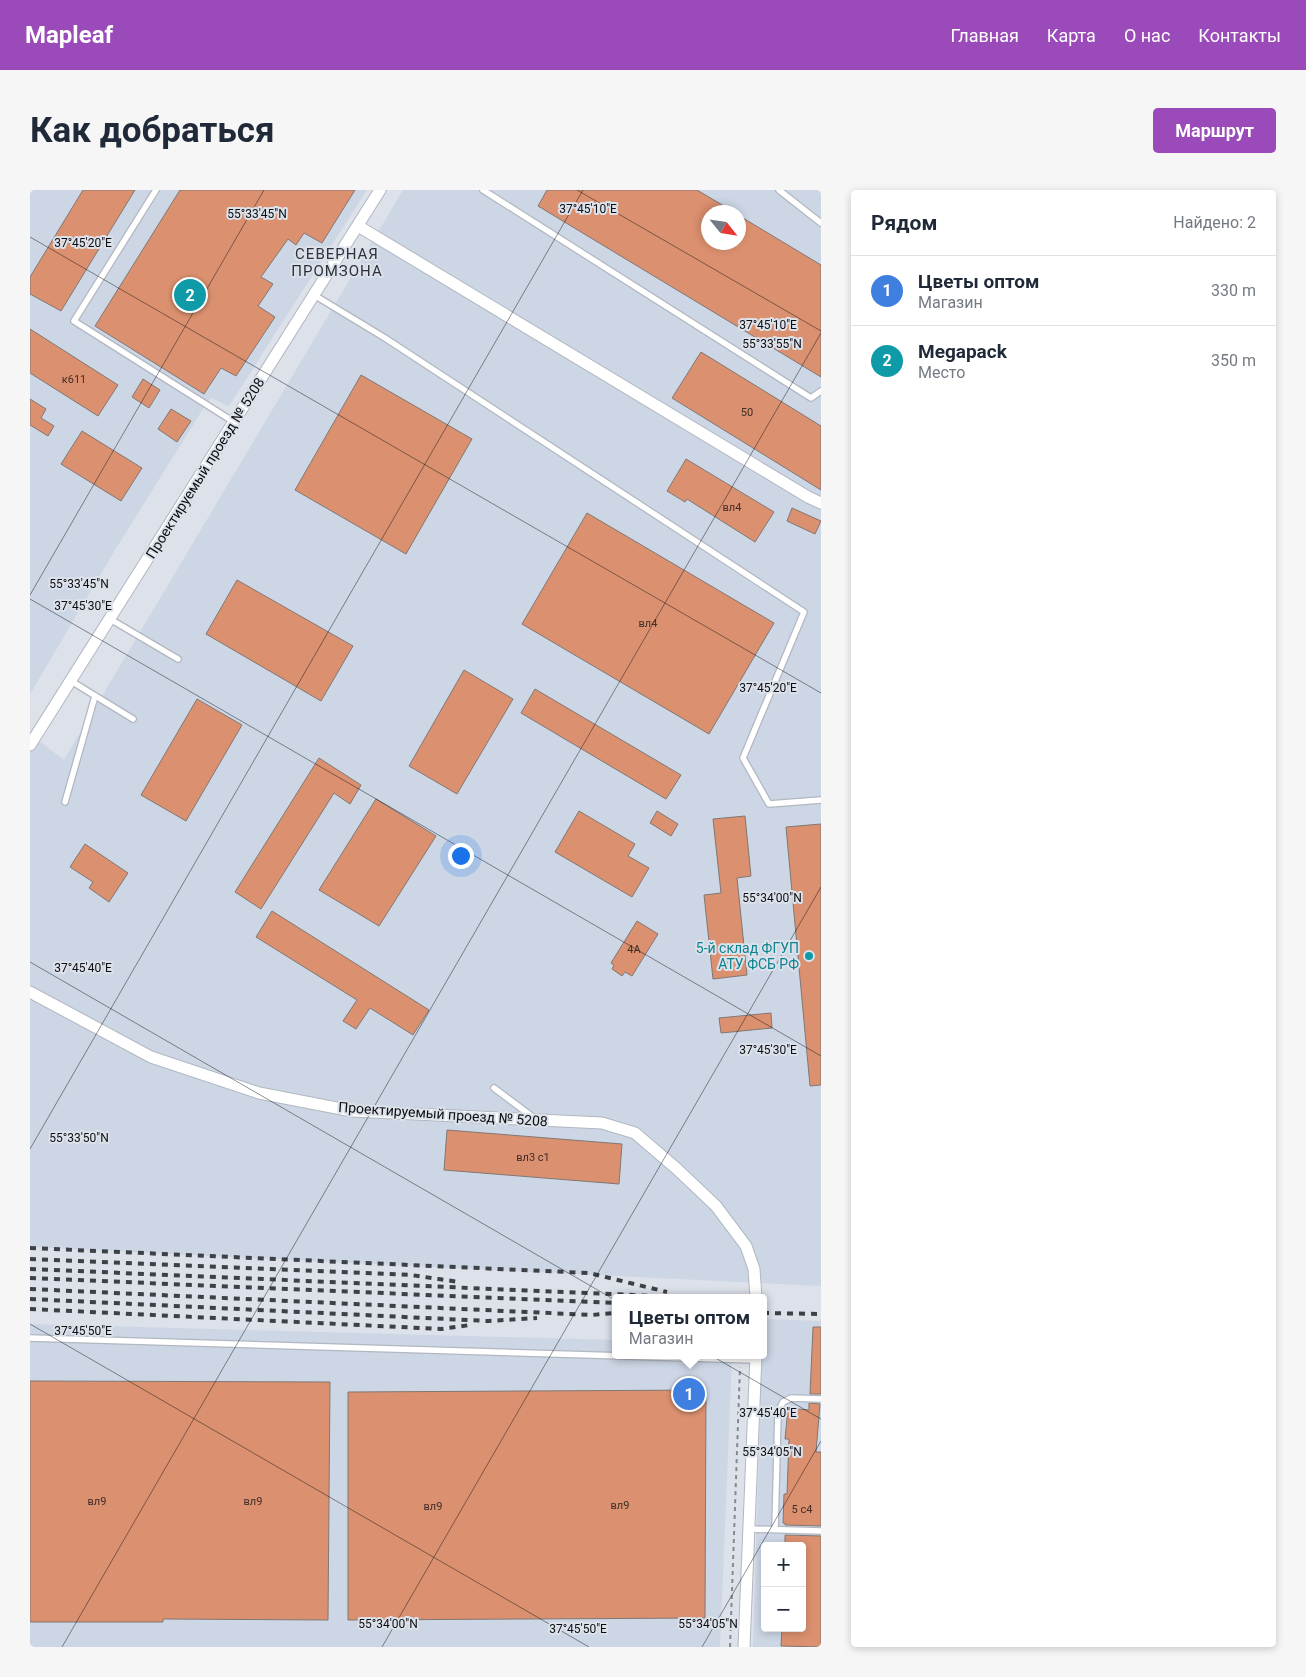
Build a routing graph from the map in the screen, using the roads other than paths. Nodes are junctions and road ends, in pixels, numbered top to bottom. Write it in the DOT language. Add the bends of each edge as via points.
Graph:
graph roads {
  1 [pos="156,190"];
  2 [pos="380,190"];
  3 [pos="483,190"];
  4 [pos="779,190"];
  5 [pos="821,223"];
  6 [pos="358,226"];
  7 [pos="314,295"];
  8 [pos="821,392"];
  9 [pos="234,422"];
  10 [pos="821,503"];
  11 [pos="110,619"];
  12 [pos="178,659"];
  13 [pos="70,681"];
  14 [pos="95,696"];
  15 [pos="133,719"];
  16 [pos="30,745"];
  17 [pos="821,800"];
  18 [pos="65,802"];
  19 [pos="30,992"];
  20 [pos="494,1088"];
  21 [pos="537,1120"];
  22 [pos="756,1294"];
  23 [pos="30,1338"];
  24 [pos="612,1356"];
  25 [pos="709,1359"];
  26 [pos="748,1359"];
  27 [pos="756,1359"];
  28 [pos="821,1399"];
  29 [pos="750,1528"];
  30 [pos="776,1529"];
  31 [pos="821,1531"];
  32 [pos="744,1647"];
  1 -- 9 [label="lane" via="74,321"];
  2 -- 6 [label="street, Проектируемый проезд № 5208"];
  3 -- 8 [label="lane" via="811,398"];
  4 -- 5 [label="lane"];
  6 -- 7 [label="street, Проектируемый проезд № 5208"];
  6 -- 10 [label="street"];
  7 -- 9 [label="street, Проектируемый проезд № 5208"];
  7 -- 17 [label="lane" via="804,612 743,758 768,804"];
  9 -- 11 [label="street, Проектируемый проезд № 5208"];
  11 -- 12 [label="lane"];
  11 -- 13 [label="street, Проектируемый проезд № 5208"];
  13 -- 14 [label="lane"];
  13 -- 16 [label="street, Проектируемый проезд № 5208"];
  14 -- 15 [label="lane"];
  14 -- 18 [label="lane"];
  19 -- 21 [label="street, Проектируемый проезд № 5208" via="151,1057 259,1093 352,1111"];
  20 -- 21 [label="lane"];
  21 -- 22 [label="street, Проектируемый проезд № 5208" via="602,1123 635,1133 716,1206 746,1246 754,1269"];
  23 -- 24 [label="lane"];
  25 -- 26 [label="lane"];
  27 -- 29 [label="street"];
  28 -- 30 [label="lane" via="791,1398 783,1402 778,1412"];
  29 -- 30 [label="lane"];
  29 -- 32 [label="street"];
  30 -- 31 [label="lane"];
}
